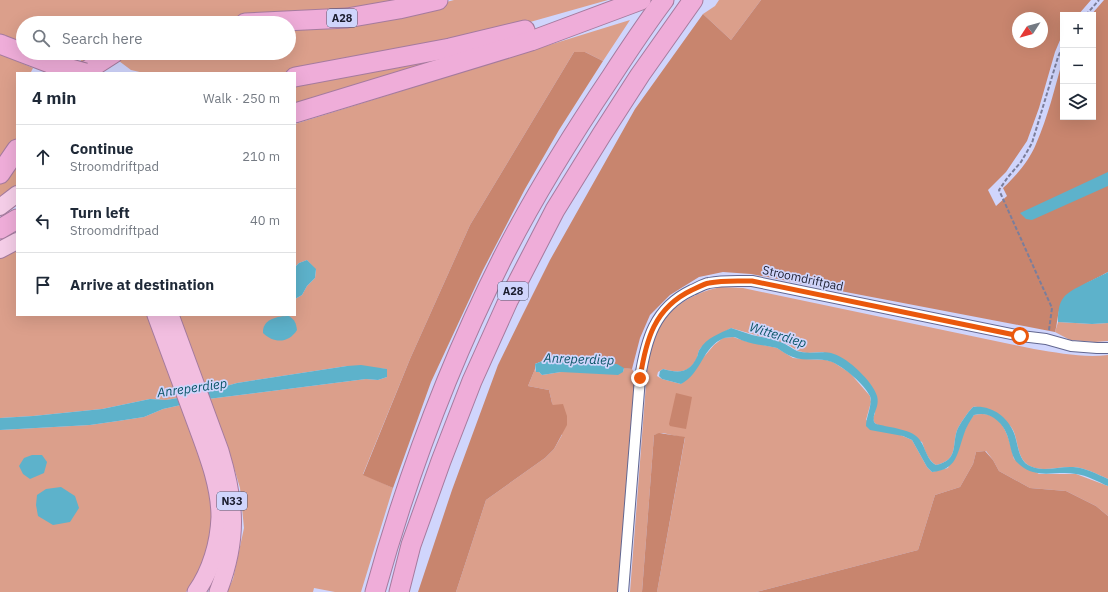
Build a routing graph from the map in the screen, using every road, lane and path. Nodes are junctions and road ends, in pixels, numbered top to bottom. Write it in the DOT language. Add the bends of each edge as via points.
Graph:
graph roads {
  1 [pos="438,0"];
  2 [pos="641,0"];
  3 [pos="664,0"];
  4 [pos="693,0"];
  5 [pos="1099,0"];
  6 [pos="1089,12"];
  7 [pos="296,20"];
  8 [pos="0,44"];
  9 [pos="1062,48"];
  10 [pos="16,50"];
  11 [pos="42,60"];
  12 [pos="104,60"];
  13 [pos="80,72"];
  14 [pos="86,72"];
  15 [pos="296,77"];
  16 [pos="296,113"];
  17 [pos="16,150"];
  18 [pos="0,174"];
  19 [pos="16,195"];
  20 [pos="0,207"];
  21 [pos="16,220"];
  22 [pos="0,229"];
  23 [pos="16,242"];
  24 [pos="0,250"];
  25 [pos="156,316"];
  26 [pos="170,316"];
  27 [pos="1046,339"];
  28 [pos="1108,348"];
  29 [pos="188,383"];
  30 [pos="199,413"];
  31 [pos="196,592"];
  32 [pos="218,592"];
  33 [pos="375,592"];
  34 [pos="399,592"];
  35 [pos="623,592"];
  1 -- 7 [label="highway, A28" via="347,18"];
  2 -- 15 [label="highway" via="450,48"];
  2 -- 16 [label="highway" via="531,41"];
  3 -- 33 [label="highway, A28" via="577,127 504,257 439,400 390,537"];
  4 -- 34 [label="highway, A28" via="640,75 555,210 508,300 472,381 441,461 411,545"];
  5 -- 6 [label="path"];
  8 -- 10 [label="highway, bridge"];
  9 -- 27 [label="path" via="1032,143 999,190 1052,308 1051,324"];
  11 -- 13 [label="highway, bridge"];
  12 -- 14 [label="highway"];
  17 -- 18 [label="highway"];
  19 -- 20 [label="main road"];
  21 -- 22 [label="highway"];
  23 -- 24 [label="main road"];
  25 -- 29 [label="highway, N33"];
  26 -- 29 [label="highway, N33"];
  27 -- 28 [label="street, Stroomdriftpad" via="1071,346"];
  27 -- 35 [label="street, Stroomdriftpad" via="1020,336 752,281 707,283 687,292 664,310 656,321 643,360"];
  29 -- 30 [label="highway, N33"];
  30 -- 31 [label="highway, N33" via="218,495 220,518 217,544 210,566"];
  30 -- 32 [label="highway, N33" via="227,473 232,496 233,533 230,555"];
}
